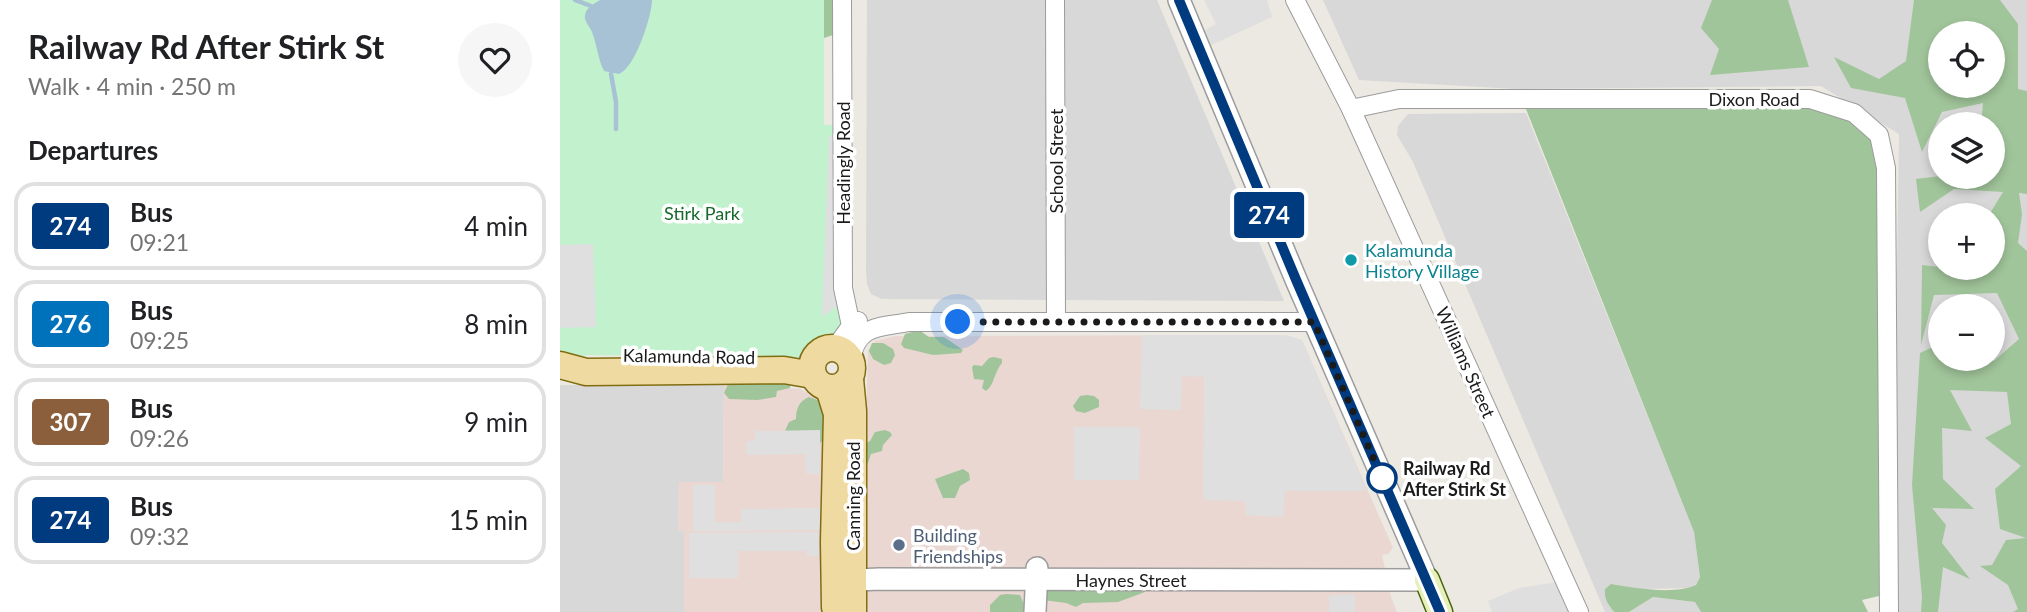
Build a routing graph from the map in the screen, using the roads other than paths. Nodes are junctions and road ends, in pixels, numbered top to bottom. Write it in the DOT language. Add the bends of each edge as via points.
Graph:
graph roads {
  1 [pos="842,0"];
  2 [pos="1055,0"];
  3 [pos="1179,0"];
  4 [pos="1295,0"];
  5 [pos="1351,109"];
  6 [pos="909,322"];
  7 [pos="1056,322"];
  8 [pos="1314,322"];
  9 [pos="850,326"];
  10 [pos="562,365"];
  11 [pos="832,368"];
  12 [pos="1422,569"];
  13 [pos="844,574"];
  14 [pos="1030,574"];
  15 [pos="835,612"];
  16 [pos="853,612"];
  17 [pos="1026,612"];
  18 [pos="1035,612"];
  19 [pos="1440,612"];
  20 [pos="1579,612"];
  21 [pos="1889,612"];
  1 -- 9 [label="street, Headingly Road" via="844,288"];
  2 -- 7 [label="street, School Street"];
  3 -- 8 [label="street"];
  4 -- 5 [label="street, Williams Street"];
  5 -- 20 [label="street, Williams Street"];
  5 -- 21 [label="street, Dixon Road" via="1399,99 1810,99 1854,113 1880,135 1886,168"];
  6 -- 7 [label="street"];
  6 -- 9 [label="street" via="873,316"];
  6 -- 11 [label="street" via="866,331"];
  7 -- 8 [label="street"];
  8 -- 12 [label="street"];
  9 -- 11 [label="street"];
  10 -- 11 [label="main road, Kalamunda Road" via="586,372 663,363"];
  11 -- 13 [label="main road, Canning Road"];
  12 -- 14 [label="street, Haynes Street" via="1343,574"];
  12 -- 19 [label="main road"];
  13 -- 14 [label="street, Haynes Street"];
  13 -- 15 [label="main road, Canning Road"];
  13 -- 16 [label="main road, Canning Road"];
  14 -- 17 [label="street"];
  14 -- 18 [label="street"];
}
